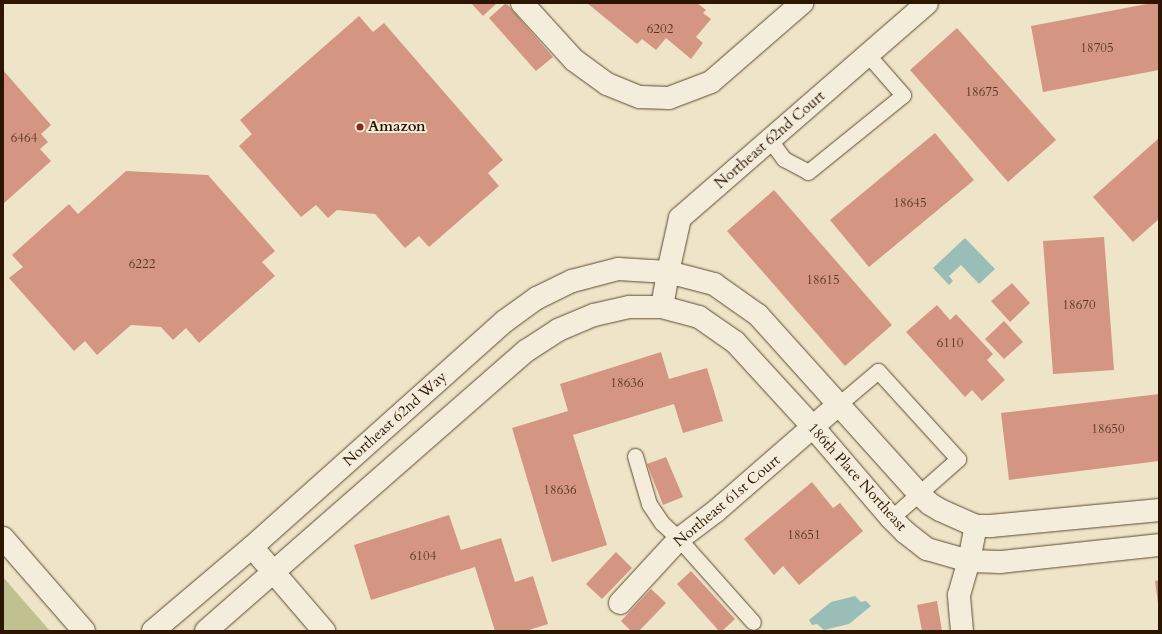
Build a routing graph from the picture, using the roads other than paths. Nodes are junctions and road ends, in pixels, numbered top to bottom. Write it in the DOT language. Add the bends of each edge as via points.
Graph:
graph roads {
  1 [pos="522,3"];
  2 [pos="802,3"];
  3 [pos="927,3"];
  4 [pos="868,55"];
  5 [pos="770,140"];
  6 [pos="668,272"];
  7 [pos="662,307"];
  8 [pos="839,404"];
  9 [pos="813,428"];
  10 [pos="635,456"];
  11 [pos="919,494"];
  12 [pos="1159,510"];
  13 [pos="891,518"];
  14 [pos="976,526"];
  15 [pos="3,538"];
  16 [pos="679,539"];
  17 [pos="1159,545"];
  18 [pos="252,547"];
  19 [pos="969,561"];
  20 [pos="274,572"];
  21 [pos="620,603"];
  22 [pos="753,622"];
  23 [pos="84,631"];
  24 [pos="153,631"];
  25 [pos="206,631"];
  26 [pos="324,631"];
  27 [pos="962,631"];
  1 -- 2 [label="street" via="574,60 607,84 640,97 669,98 711,82"];
  3 -- 4 [label="street, Northeast 62nd Court"];
  4 -- 5 [label="street, Northeast 62nd Court"];
  4 -- 5 [label="lane" via="903,95 808,172 784,159"];
  5 -- 6 [label="street, Northeast 62nd Court" via="680,218"];
  6 -- 7 [label="street, Northeast 62nd Court"];
  6 -- 8 [label="street" via="714,284 758,315"];
  6 -- 18 [label="street, Northeast 62nd Way" via="618,269 572,281 537,298 504,321"];
  7 -- 9 [label="street, 186th Place Northeast" via="699,317 735,342"];
  7 -- 20 [label="street" via="630,307 594,315 558,330 526,351"];
  8 -- 9 [label="street, Northeast 61st Court"];
  8 -- 11 [label="street"];
  8 -- 11 [label="lane" via="878,371 958,459"];
  9 -- 13 [label="street, 186th Place Northeast"];
  9 -- 16 [label="street, Northeast 61st Court" via="716,511"];
  10 -- 16 [label="lane" via="649,504 662,523"];
  11 -- 13 [label="lane"];
  11 -- 14 [label="street" via="940,510"];
  12 -- 14 [label="street" via="1006,526"];
  13 -- 19 [label="street, 186th Place Northeast" via="927,549"];
  14 -- 19 [label="street"];
  15 -- 23 [label="street"];
  16 -- 21 [label="street, Northeast 61st Court"];
  16 -- 22 [label="lane"];
  17 -- 19 [label="street, 186th Place Northeast" via="1001,562"];
  18 -- 20 [label="street"];
  18 -- 24 [label="street, Northeast 62nd Way"];
  19 -- 27 [label="street" via="959,595"];
  20 -- 25 [label="street"];
  20 -- 26 [label="street"];
}
